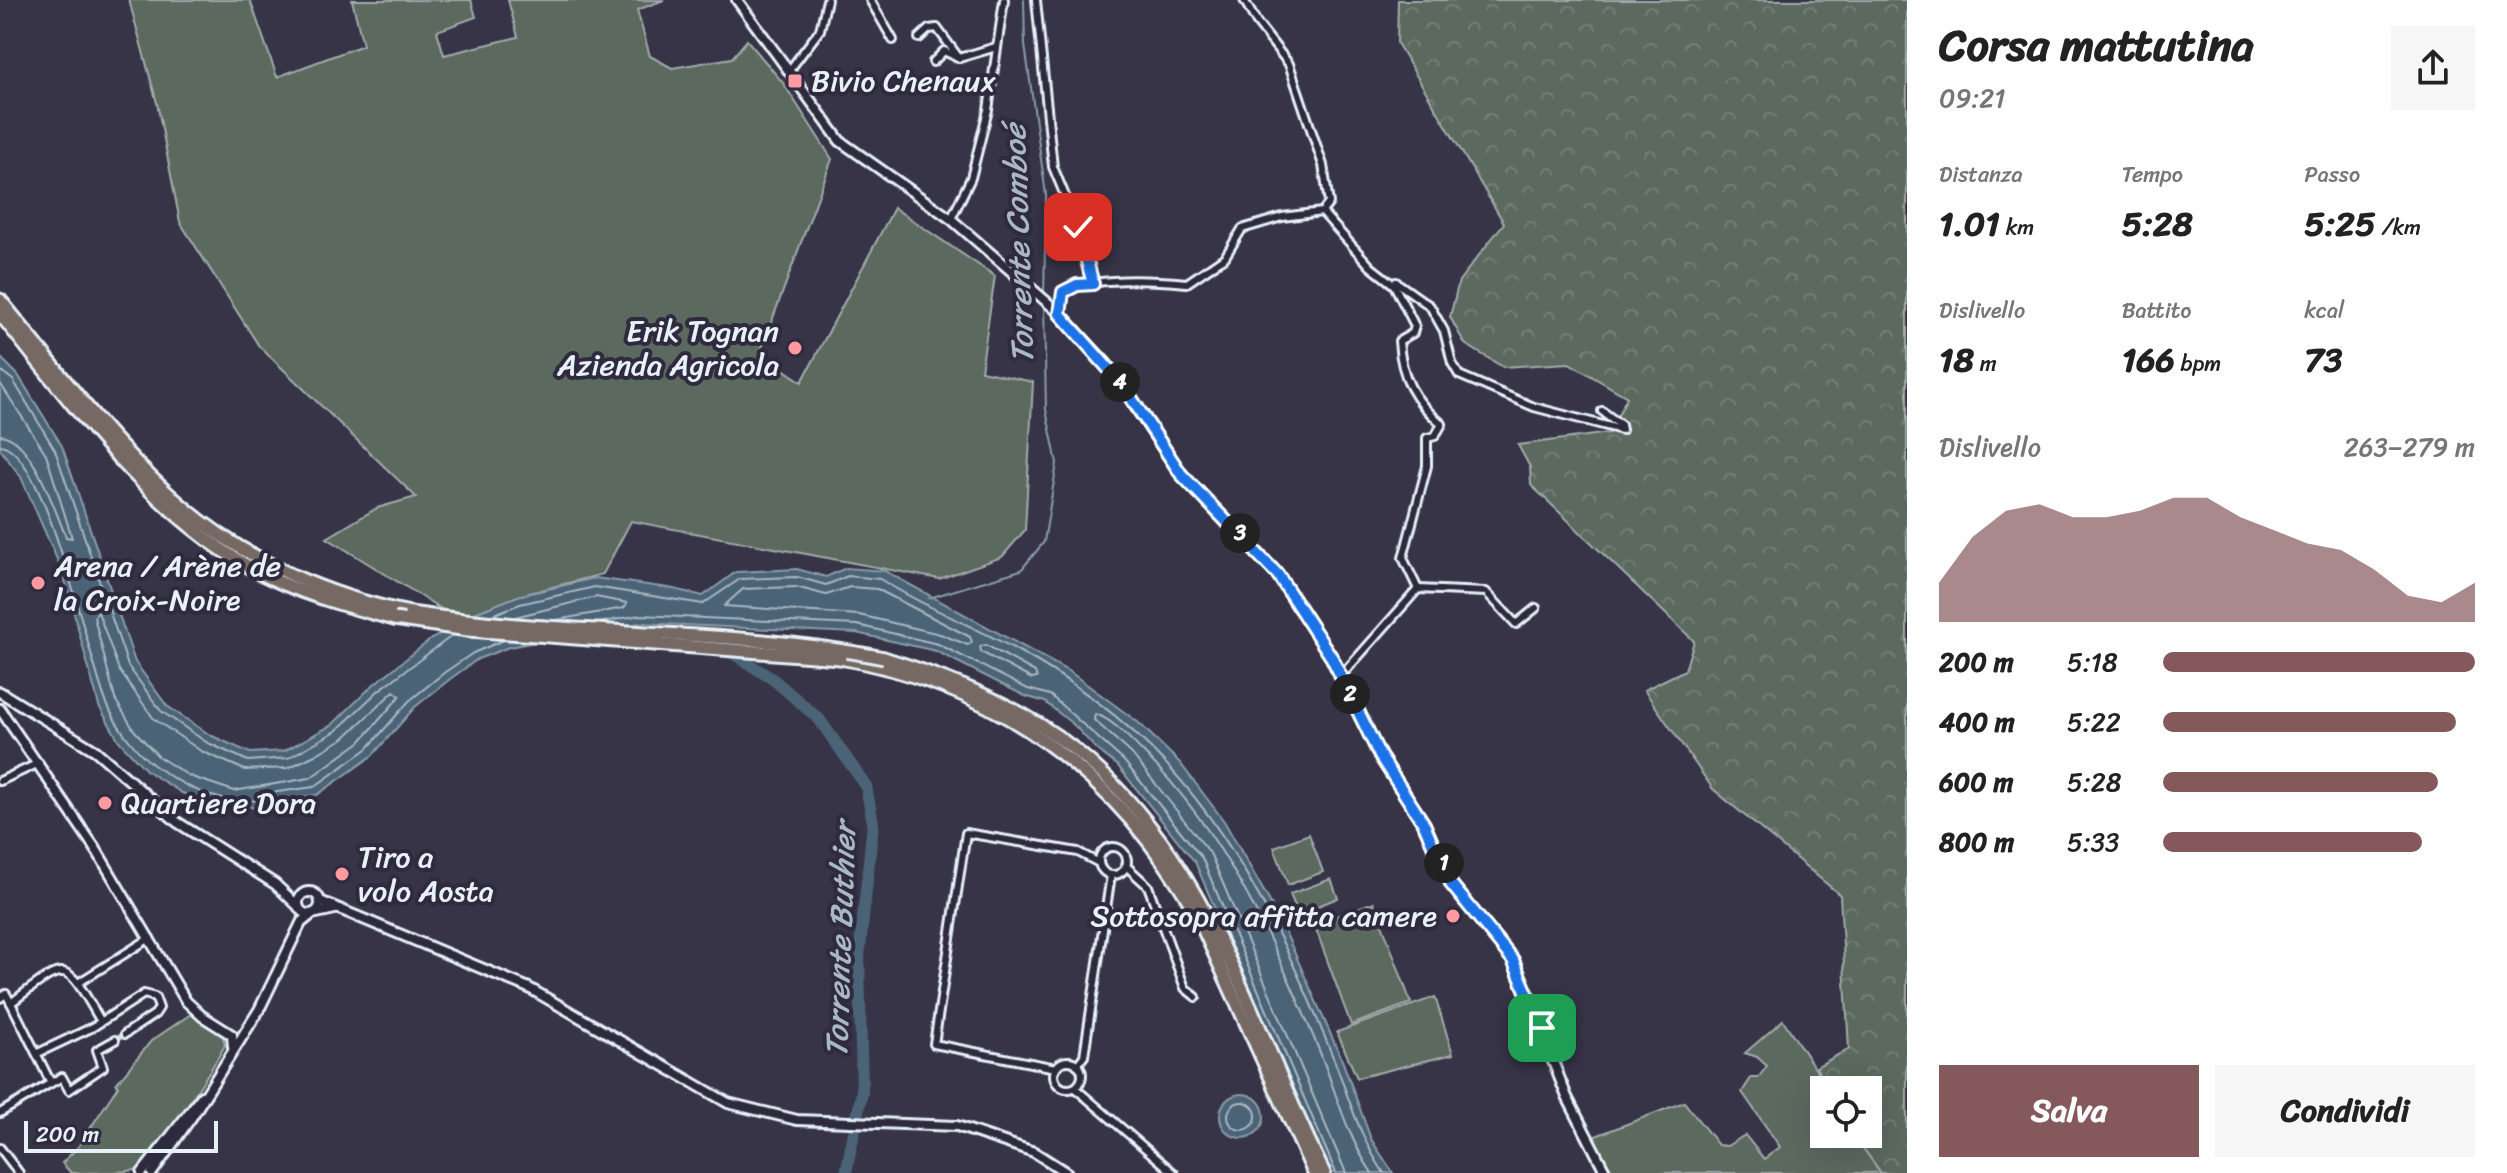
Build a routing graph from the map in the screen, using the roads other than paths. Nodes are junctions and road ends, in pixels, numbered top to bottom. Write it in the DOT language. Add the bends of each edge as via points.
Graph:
graph roads {
  1 [pos="737,0"];
  2 [pos="827,0"];
  3 [pos="870,0"];
  4 [pos="1004,0"];
  5 [pos="1036,0"];
  6 [pos="1244,0"];
  7 [pos="919,38"];
  8 [pos="893,40"];
  9 [pos="996,47"];
  10 [pos="959,58"];
  11 [pos="933,62"];
  12 [pos="788,72"];
  13 [pos="1322,212"];
  14 [pos="951,219"];
  15 [pos="1093,284"];
  16 [pos="1394,285"];
  17 [pos="0,300"];
  18 [pos="1057,312"];
  19 [pos="0,314"];
  20 [pos="1602,411"];
  21 [pos="1418,589"];
  22 [pos="1536,608"];
  23 [pos="1341,676"];
  24 [pos="0,692"];
  25 [pos="0,709"];
  26 [pos="39,763"];
  27 [pos="0,781"];
  28 [pos="1099,863"];
  29 [pos="1126,866"];
  30 [pos="1111,875"];
  31 [pos="275,884"];
  32 [pos="306,892"];
  33 [pos="320,901"];
  34 [pos="299,908"];
  35 [pos="335,909"];
  36 [pos="312,914"];
  37 [pos="297,930"];
  38 [pos="150,938"];
  39 [pos="78,983"];
  40 [pos="3,996"];
  41 [pos="1196,997"];
  42 [pos="11,1003"];
  43 [pos="100,1020"];
  44 [pos="248,1023"];
  45 [pos="225,1030"];
  46 [pos="125,1034"];
  47 [pos="115,1040"];
  48 [pos="233,1047"];
  49 [pos="38,1053"];
  50 [pos="224,1061"];
  51 [pos="1077,1065"];
  52 [pos="1056,1068"];
  53 [pos="51,1083"];
  54 [pos="1075,1088"];
  55 [pos="203,1095"];
  56 [pos="0,1113"];
  57 [pos="0,1148"];
  58 [pos="19,1173"];
  59 [pos="142,1173"];
  60 [pos="152,1173"];
  61 [pos="1067,1173"];
  62 [pos="1174,1173"];
  63 [pos="1314,1173"];
  64 [pos="1324,1173"];
  65 [pos="1606,1173"];
  1 -- 12 [label="street"];
  2 -- 12 [label="street" via="820,30"];
  3 -- 8 [label="street"];
  4 -- 9 [label="street"];
  5 -- 15 [label="street" via="1053,167 1078,227"];
  6 -- 13 [label="street" via="1289,64 1323,165 1329,203"];
  7 -- 10 [label="street" via="937,28"];
  9 -- 10 [label="street"];
  9 -- 14 [label="street" via="971,178"];
  10 -- 11 [label="street" via="944,51"];
  12 -- 14 [label="street" via="840,141"];
  13 -- 15 [label="street" via="1242,229 1225,257 1187,283"];
  13 -- 16 [label="street"];
  14 -- 18 [label="street"];
  15 -- 18 [label="street" via="1063,292"];
  16 -- 20 [label="street" via="1430,306 1459,375 1525,404 1622,430"];
  16 -- 21 [label="street" via="1415,326 1399,341 1401,370 1422,406 1442,424 1427,438 1427,466 1403,558"];
  17 -- 64 [label="highway, bridge" via="124,447 182,506 250,553 334,593 410,613 500,624 820,645 884,658 961,684 1038,723 1085,757 1134,806 1180,866 1213,926"];
  18 -- 23 [label="street" via="1114,373 1181,474 1278,575"];
  19 -- 63 [label="highway, bridge" via="94,430 184,519 251,568 324,599 394,619 468,630 840,658 925,680 1000,713 1058,749 1130,815 1174,874"];
  21 -- 22 [label="street" via="1486,592 1516,624"];
  21 -- 23 [label="street"];
  23 -- 65 [label="street" via="1380,756 1446,865 1451,884 1502,944 1522,977 1567,1097"];
  24 -- 31 [label="street" via="96,751 177,822"];
  25 -- 26 [label="street"];
  26 -- 27 [label="street"];
  26 -- 38 [label="street"];
  28 -- 29 [label="street" via="1101,853 1115,847 1126,856"];
  28 -- 30 [label="street"];
  28 -- 52 [label="street" via="1078,852 966,833 934,1044"];
  29 -- 30 [label="street"];
  29 -- 41 [label="street" via="1148,886 1185,988"];
  30 -- 51 [label="street" via="1084,1056"];
  31 -- 32 [label="street"];
  31 -- 34 [label="street"];
  32 -- 33 [label="street"];
  32 -- 34 [label="street" via="298,899"];
  33 -- 35 [label="street"];
  33 -- 36 [label="street"];
  34 -- 36 [label="street"];
  34 -- 37 [label="street"];
  35 -- 36 [label="street"];
  35 -- 61 [label="street" via="529,988 728,1103 786,1118 937,1123 977,1131 1034,1152"];
  36 -- 37 [label="street"];
  37 -- 44 [label="street"];
  38 -- 39 [label="street"];
  38 -- 45 [label="street" via="186,1001"];
  39 -- 42 [label="street" via="67,971 57,970"];
  39 -- 43 [label="street"];
  40 -- 42 [label="street"];
  42 -- 49 [label="street"];
  43 -- 46 [label="street" via="144,994 155,997 155,1014"];
  43 -- 49 [label="street"];
  44 -- 45 [label="street"];
  44 -- 48 [label="street"];
  45 -- 48 [label="street" via="232,1035"];
  45 -- 50 [label="street" via="229,1045"];
  47 -- 53 [label="street" via="97,1050 103,1067 69,1090 62,1077"];
  48 -- 50 [label="street"];
  49 -- 53 [label="street"];
  50 -- 55 [label="street"];
  51 -- 52 [label="street" via="1068,1061"];
  51 -- 54 [label="street" via="1082,1077"];
  52 -- 54 [label="street" via="1058,1085"];
  53 -- 56 [label="street"];
  54 -- 62 [label="street"];
  55 -- 59 [label="street"];
  55 -- 60 [label="street"];
  57 -- 58 [label="street"];
}
